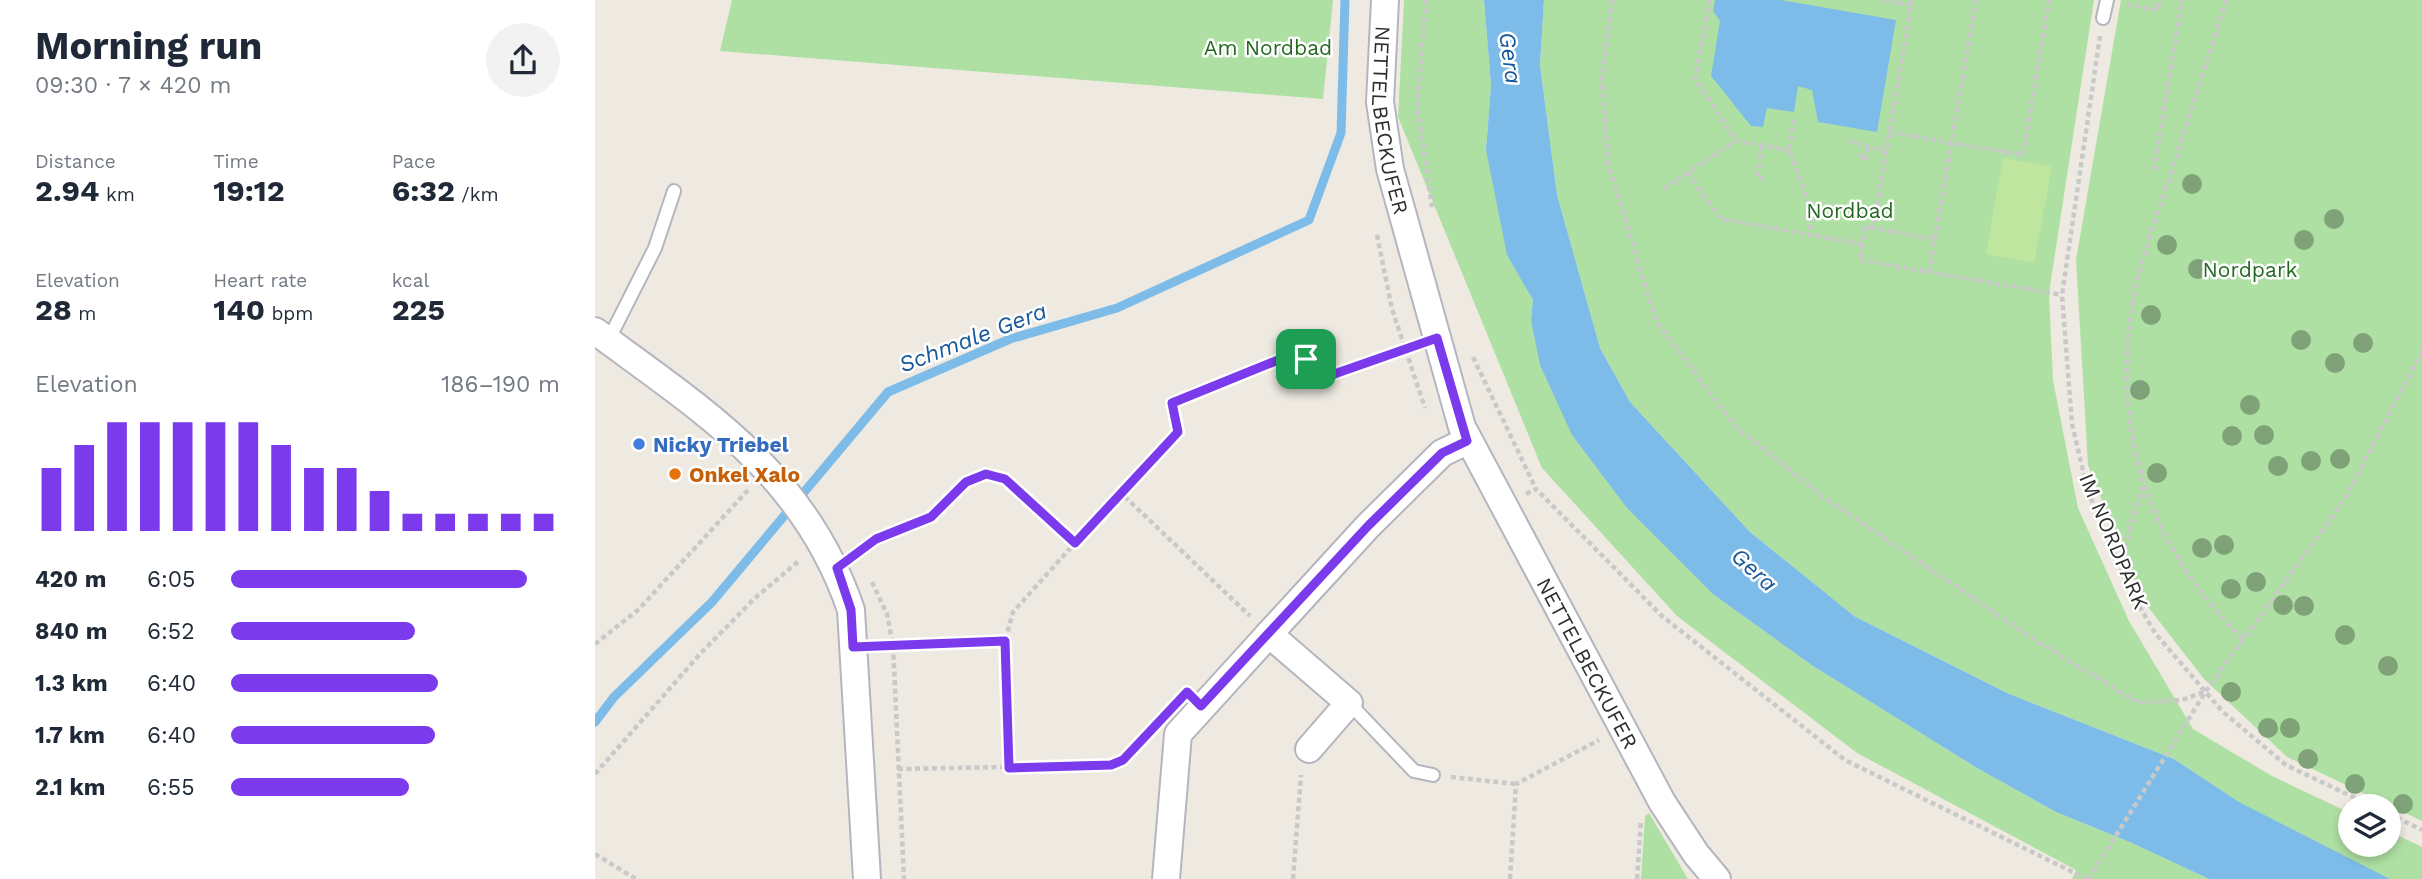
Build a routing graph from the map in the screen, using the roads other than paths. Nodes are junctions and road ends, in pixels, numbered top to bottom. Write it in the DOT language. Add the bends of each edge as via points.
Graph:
graph roads {
  1 [pos="1385,0"];
  2 [pos="2107,0"];
  3 [pos="2103,18"];
  4 [pos="674,191"];
  5 [pos="601,336"];
  6 [pos="1467,441"];
  7 [pos="1269,634"];
  8 [pos="1349,703"];
  9 [pos="1309,749"];
  10 [pos="1433,775"];
  11 [pos="867,879"];
  12 [pos="1166,879"];
  13 [pos="1717,879"];
  1 -- 6 [label="street, NETTELBECKUFER" via="1380,102 1390,169"];
  2 -- 3 [label="lane"];
  4 -- 5 [label="lane" via="655,248"];
  5 -- 11 [label="street" via="716,420 768,469 806,517 837,568 851,610"];
  6 -- 7 [label="street" via="1442,453"];
  6 -- 13 [label="street, NETTELBECKUFER" via="1662,802"];
  7 -- 8 [label="street"];
  7 -- 12 [label="street" via="1178,734"];
  8 -- 9 [label="street"];
  8 -- 10 [label="lane" via="1414,771"];
}
